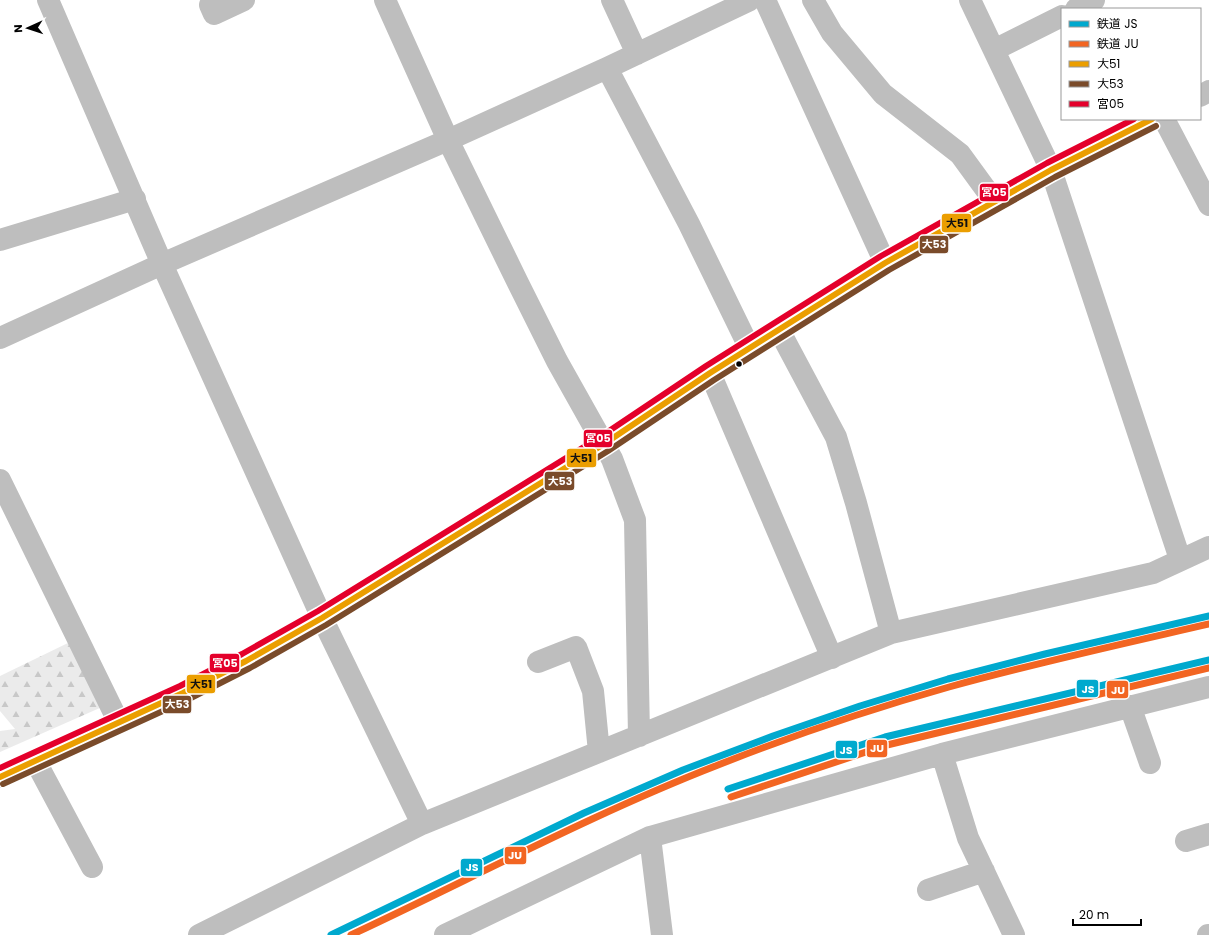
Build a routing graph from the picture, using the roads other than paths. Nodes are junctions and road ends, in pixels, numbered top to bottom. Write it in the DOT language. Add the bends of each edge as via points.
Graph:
graph roads {
  1 [pos="48,0"];
  2 [pos="244,0"];
  3 [pos="385,0"];
  4 [pos="612,0"];
  5 [pos="750,0"];
  6 [pos="765,0"];
  7 [pos="813,0"];
  8 [pos="970,0"];
  9 [pos="1094,0"];
  10 [pos="210,5"];
  11 [pos="1078,8"];
  12 [pos="1061,16"];
  13 [pos="994,50"];
  14 [pos="637,54"];
  15 [pos="607,68"];
  16 [pos="1150,120"];
  17 [pos="1165,120"];
  18 [pos="448,140"];
  19 [pos="1051,170"];
  20 [pos="135,199"];
  21 [pos="995,202"];
  22 [pos="1209,205"];
  23 [pos="0,240"];
  24 [pos="886,263"];
  25 [pos="162,264"];
  26 [pos="779,330"];
  27 [pos="0,338"];
  28 [pos="750,349"];
  29 [pos="710,374"];
  30 [pos="604,444"];
  31 [pos="0,480"];
  32 [pos="1209,546"];
  33 [pos="1180,559"];
  34 [pos="322,618"];
  35 [pos="891,633"];
  36 [pos="832,658"];
  37 [pos="538,662"];
  38 [pos="1209,686"];
  39 [pos="1130,706"];
  40 [pos="119,723"];
  41 [pos="639,736"];
  42 [pos="599,752"];
  43 [pos="942,754"];
  44 [pos="36,762"];
  45 [pos="1150,763"];
  46 [pos="0,777"];
  47 [pos="422,824"];
  48 [pos="1209,834"];
  49 [pos="650,837"];
  50 [pos="1186,841"];
  51 [pos="92,867"];
  52 [pos="984,871"];
  53 [pos="928,890"];
  54 [pos="200,935"];
  55 [pos="445,935"];
  56 [pos="662,935"];
  57 [pos="1014,935"];
  1 -- 20 [label="street"];
  2 -- 10 [label="street" via="214,14"];
  3 -- 18 [label="street"];
  4 -- 14 [label="street"];
  5 -- 14 [label="street"];
  6 -- 24 [label="street"];
  7 -- 21 [label="street" via="832,33 883,94 960,154"];
  8 -- 13 [label="street"];
  9 -- 11 [label="street"];
  12 -- 13 [label="street"];
  13 -- 19 [label="street"];
  14 -- 15 [label="street"];
  15 -- 18 [label="street"];
  15 -- 28 [label="street" via="689,224"];
  16 -- 19 [label="street"];
  17 -- 22 [label="street"];
  18 -- 25 [label="street"];
  18 -- 30 [label="street" via="557,361"];
  19 -- 21 [label="street"];
  19 -- 33 [label="street"];
  20 -- 23 [label="street"];
  20 -- 25 [label="street"];
  21 -- 24 [label="street"];
  24 -- 26 [label="street"];
  25 -- 27 [label="street"];
  25 -- 34 [label="street"];
  26 -- 28 [label="street"];
  26 -- 35 [label="street" via="836,437"];
  28 -- 29 [label="street"];
  29 -- 30 [label="street"];
  29 -- 36 [label="street"];
  30 -- 34 [label="street"];
  30 -- 41 [label="street" via="635,520"];
  31 -- 40 [label="street"];
  32 -- 33 [label="street"];
  33 -- 35 [label="street" via="1153,573"];
  34 -- 40 [label="street" via="246,661"];
  34 -- 47 [label="street"];
  35 -- 36 [label="street"];
  36 -- 41 [label="street"];
  37 -- 42 [label="street" via="576,647 593,690"];
  38 -- 39 [label="street"];
  39 -- 43 [label="street"];
  39 -- 45 [label="street"];
  40 -- 44 [label="street"];
  41 -- 42 [label="street"];
  42 -- 47 [label="street"];
  43 -- 49 [label="street"];
  43 -- 52 [label="street" via="968,838"];
  44 -- 46 [label="street"];
  44 -- 51 [label="street"];
  47 -- 54 [label="street"];
  48 -- 50 [label="street"];
  49 -- 55 [label="street"];
  49 -- 56 [label="street"];
  52 -- 53 [label="street"];
  52 -- 57 [label="street"];
}
